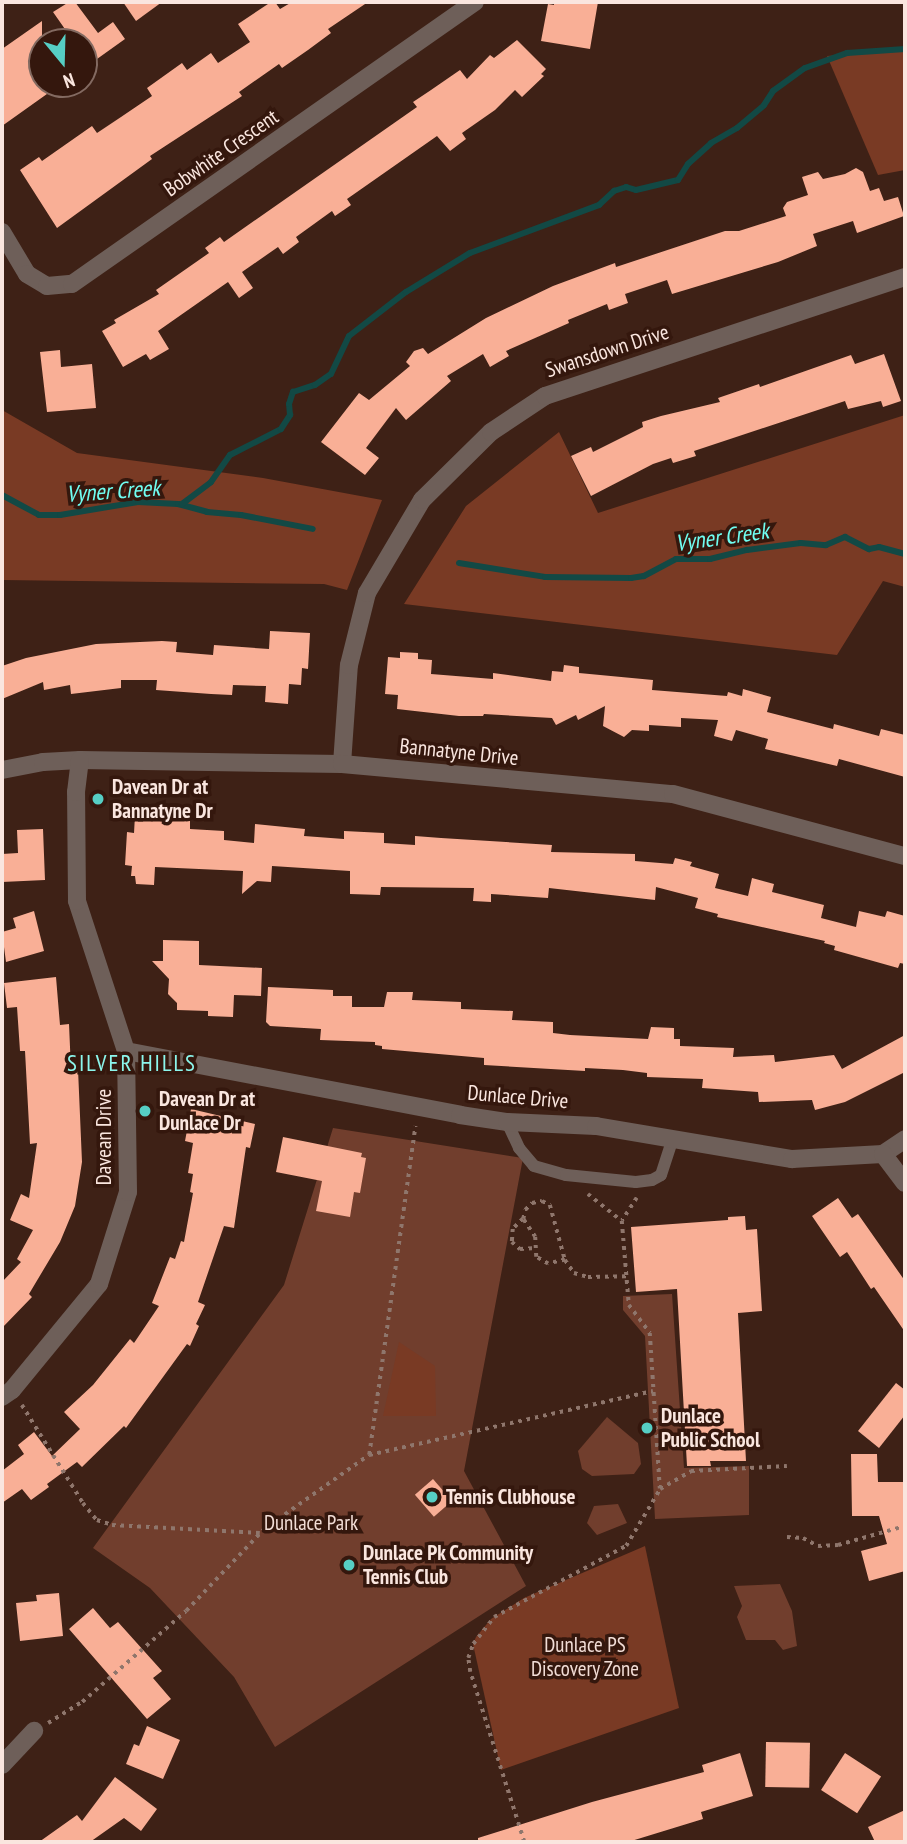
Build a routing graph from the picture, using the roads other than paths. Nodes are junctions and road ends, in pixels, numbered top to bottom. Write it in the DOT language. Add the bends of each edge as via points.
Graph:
graph roads {
  1 [pos="475,2"];
  2 [pos="2,232"];
  3 [pos="905,277"];
  4 [pos="80,760"];
  5 [pos="342,764"];
  6 [pos="2,770"];
  7 [pos="905,856"];
  8 [pos="126,1051"];
  9 [pos="507,1122"];
  10 [pos="673,1137"];
  11 [pos="905,1139"];
  12 [pos="883,1154"];
  13 [pos="905,1183"];
  14 [pos="7,1394"];
  15 [pos="34,1731"];
  16 [pos="2,1765"];
  1 -- 2 [label="street, Bobwhite Crescent" via="72,284 47,286 27,274"];
  3 -- 5 [label="street, Swansdown Drive" via="545,396 491,432 422,500 367,593 349,665"];
  4 -- 5 [label="street, Bannatyne Drive"];
  4 -- 6 [label="street, Bannatyne Drive"];
  4 -- 8 [label="street, Davean Drive" via="77,901"];
  5 -- 7 [label="street, Bannatyne Drive" via="673,794"];
  8 -- 9 [label="street, Dunlace Drive"];
  8 -- 14 [label="street, Davean Drive" via="128,1192 99,1284"];
  9 -- 10 [label="street, Dunlace Drive" via="596,1126"];
  9 -- 10 [label="lane" via="529,1162 566,1175 648,1181 662,1174"];
  10 -- 12 [label="street, Dunlace Drive" via="792,1159"];
  11 -- 12 [label="street"];
  12 -- 13 [label="street"];
  15 -- 16 [label="street"];
}
